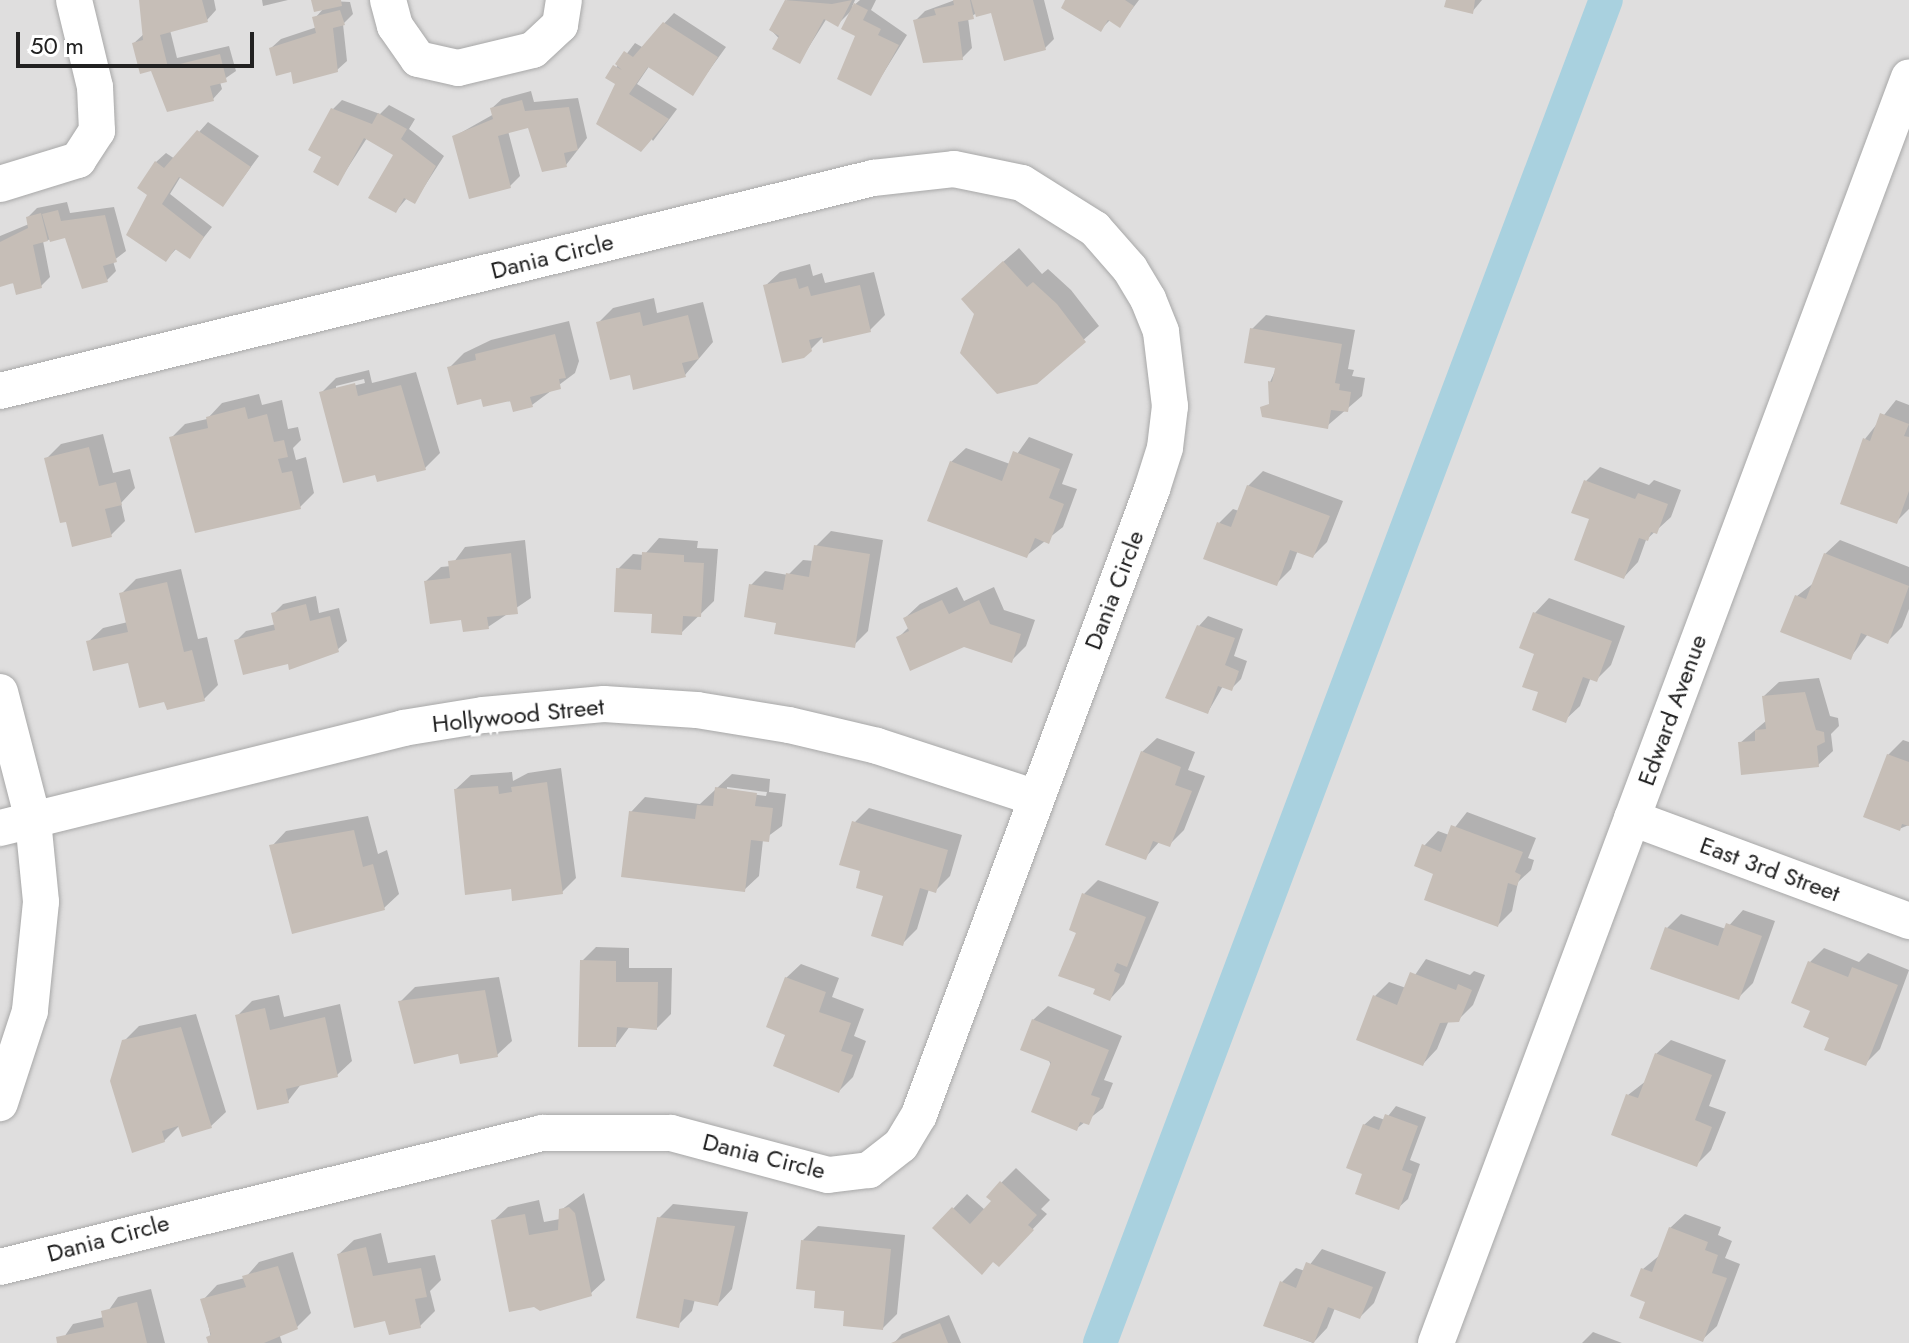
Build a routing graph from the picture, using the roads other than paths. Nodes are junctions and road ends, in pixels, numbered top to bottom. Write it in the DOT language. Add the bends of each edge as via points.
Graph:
graph roads {
  1 [pos="74,0"];
  2 [pos="388,0"];
  3 [pos="564,0"];
  4 [pos="1909,77"];
  5 [pos="0,184"];
  6 [pos="0,391"];
  7 [pos="0,692"];
  8 [pos="1036,798"];
  9 [pos="1632,818"];
  10 [pos="16,824"];
  11 [pos="1909,921"];
  12 [pos="0,1103"];
  13 [pos="0,1267"];
  14 [pos="1436,1343"];
  1 -- 5 [label="street" via="95,87 97,131 78,160"];
  2 -- 3 [label="street" via="395,26 418,59 458,68 533,50 560,25"];
  4 -- 9 [label="street, Edward Avenue"];
  6 -- 8 [label="street, Dania Circle" via="873,178 954,169 1022,183 1095,229 1130,269 1161,332 1170,406 1165,448 1152,489"];
  7 -- 10 [label="street"];
  8 -- 10 [label="street, Hollywood Street" via="877,746 789,725 697,710 604,704 403,728"];
  8 -- 13 [label="street, Dania Circle" via="919,1115 901,1145 869,1170 828,1175 751,1150 671,1133 542,1133"];
  9 -- 11 [label="street, East 3rd Street"];
  9 -- 14 [label="street, Edward Avenue"];
  10 -- 12 [label="street" via="41,902 38,957 30,1011"];
}
